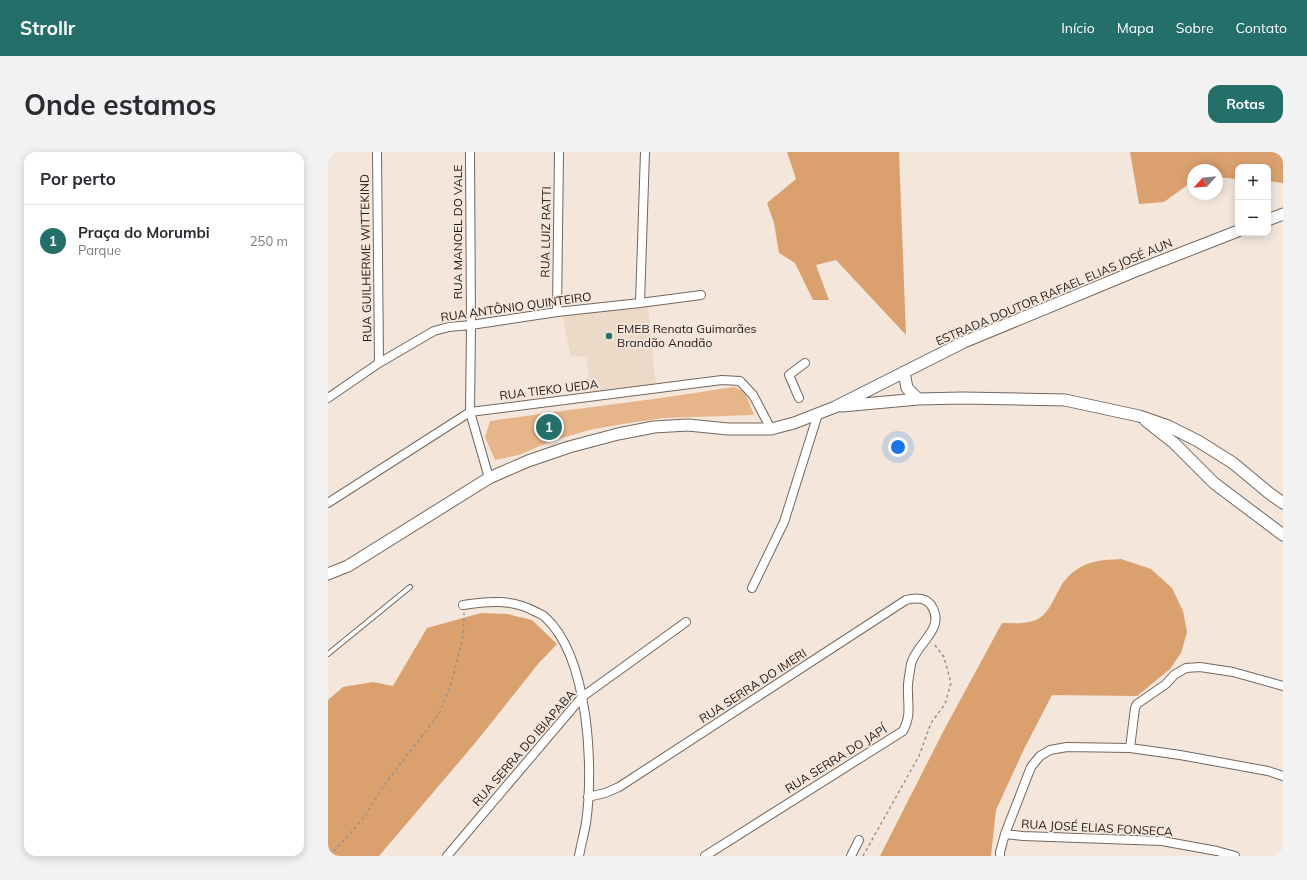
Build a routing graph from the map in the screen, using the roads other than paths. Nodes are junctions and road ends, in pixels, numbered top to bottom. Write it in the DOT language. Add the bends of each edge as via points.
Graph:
graph roads {
  1 [pos="377,152"];
  2 [pos="470,152"];
  3 [pos="559,152"];
  4 [pos="645,152"];
  5 [pos="1283,214"];
  6 [pos="1271,219"];
  7 [pos="1235,232"];
  8 [pos="701,295"];
  9 [pos="640,303"];
  10 [pos="557,312"];
  11 [pos="471,325"];
  12 [pos="379,363"];
  13 [pos="805,363"];
  14 [pos="904,372"];
  15 [pos="328,398"];
  16 [pos="799,398"];
  17 [pos="918,399"];
  18 [pos="835,407"];
  19 [pos="470,412"];
  20 [pos="818,414"];
  21 [pos="1139,416"];
  22 [pos="771,429"];
  23 [pos="489,478"];
  24 [pos="328,503"];
  25 [pos="1283,503"];
  26 [pos="1283,535"];
  27 [pos="348,566"];
  28 [pos="328,574"];
  29 [pos="328,581"];
  30 [pos="410,587"];
  31 [pos="752,588"];
  32 [pos="930,603"];
  33 [pos="463,605"];
  34 [pos="686,622"];
  35 [pos="328,654"];
  36 [pos="1282,684"];
  37 [pos="582,697"];
  38 [pos="1130,748"];
  39 [pos="1283,776"];
  40 [pos="588,796"];
  41 [pos="1004,834"];
  42 [pos="859,840"];
  43 [pos="447,856"];
  44 [pos="579,856"];
  45 [pos="705,856"];
  46 [pos="851,856"];
  47 [pos="1000,856"];
  48 [pos="1235,856"];
  1 -- 12 [label="street, RUA GUILHERME WITTEKIND"];
  2 -- 11 [label="street, RUA MANOEL DO VALE"];
  3 -- 10 [label="street, RUA LUIZ RATTI"];
  4 -- 9 [label="street"];
  5 -- 6 [label="main road"];
  7 -- 14 [label="main road, ESTRADA DOUTOR RAFAEL ELIAS JOSÉ AUN" via="964,342"];
  8 -- 9 [label="street, RUA ANTÔNIO QUINTEIRO"];
  9 -- 10 [label="street, RUA ANTÔNIO QUINTEIRO"];
  10 -- 11 [label="street, RUA ANTÔNIO QUINTEIRO"];
  11 -- 12 [label="street, RUA ANTÔNIO QUINTEIRO" via="434,331"];
  11 -- 19 [label="street, RUA MANOEL DO VALE"];
  12 -- 15 [label="street, RUA ANTÔNIO QUINTEIRO"];
  13 -- 16 [label="street" via="788,375"];
  14 -- 17 [label="main road" via="907,388"];
  14 -- 18 [label="main road, ESTRADA DOUTOR RAFAEL ELIAS JOSÉ AUN"];
  17 -- 18 [label="main road"];
  17 -- 21 [label="main road" via="1065,400"];
  18 -- 20 [label="main road, ESTRADA DOUTOR RAFAEL ELIAS JOSÉ AUN"];
  19 -- 22 [label="street, RUA TIEKO UEDA" via="722,380 740,381 753,396"];
  19 -- 23 [label="street, RUA MANOEL DO VALE"];
  19 -- 24 [label="street, RUA TIEKO UEDA"];
  20 -- 22 [label="main road, ESTRADA DOUTOR RAFAEL ELIAS JOSÉ AUN"];
  20 -- 31 [label="street" via="784,522"];
  21 -- 25 [label="main road" via="1168,426 1198,441 1233,463"];
  21 -- 26 [label="main road" via="1174,443 1214,483"];
  22 -- 23 [label="main road, ESTRADA DOUTOR RAFAEL ELIAS JOSÉ AUN" via="728,429 688,425 654,427 569,447 528,460"];
  23 -- 27 [label="main road, ESTRADA DOUTOR RAFAEL ELIAS JOSÉ AUN"];
  27 -- 28 [label="main road, ESTRADA DOUTOR RAFAEL ELIAS JOSÉ AUN"];
  27 -- 29 [label="main road"];
  30 -- 35 [label="lane"];
  32 -- 40 [label="street, RUA SERRA DO IMERI" via="917,598 906,600 619,787"];
  32 -- 45 [label="street, RUA SERRA DO JAPÍ" via="935,611 936,620 928,638 913,657 907,691 908,721 903,731"];
  33 -- 37 [label="street" via="505,602 525,606 544,616 561,635 574,665"];
  34 -- 37 [label="street, RUA SERRA DO IBIAPABA"];
  36 -- 38 [label="street" via="1232,672 1200,667 1186,668 1137,704"];
  37 -- 40 [label="street" via="588,741"];
  37 -- 43 [label="street, RUA SERRA DO IBIAPABA"];
  38 -- 39 [label="street" via="1268,771"];
  38 -- 41 [label="street" via="1067,747 1050,750 1040,756 1031,767"];
  40 -- 44 [label="street" via="586,823"];
  41 -- 47 [label="street"];
  41 -- 48 [label="street, RUA JOSÉ ELIAS FONSECA" via="1162,841"];
  42 -- 46 [label="street"];
}
